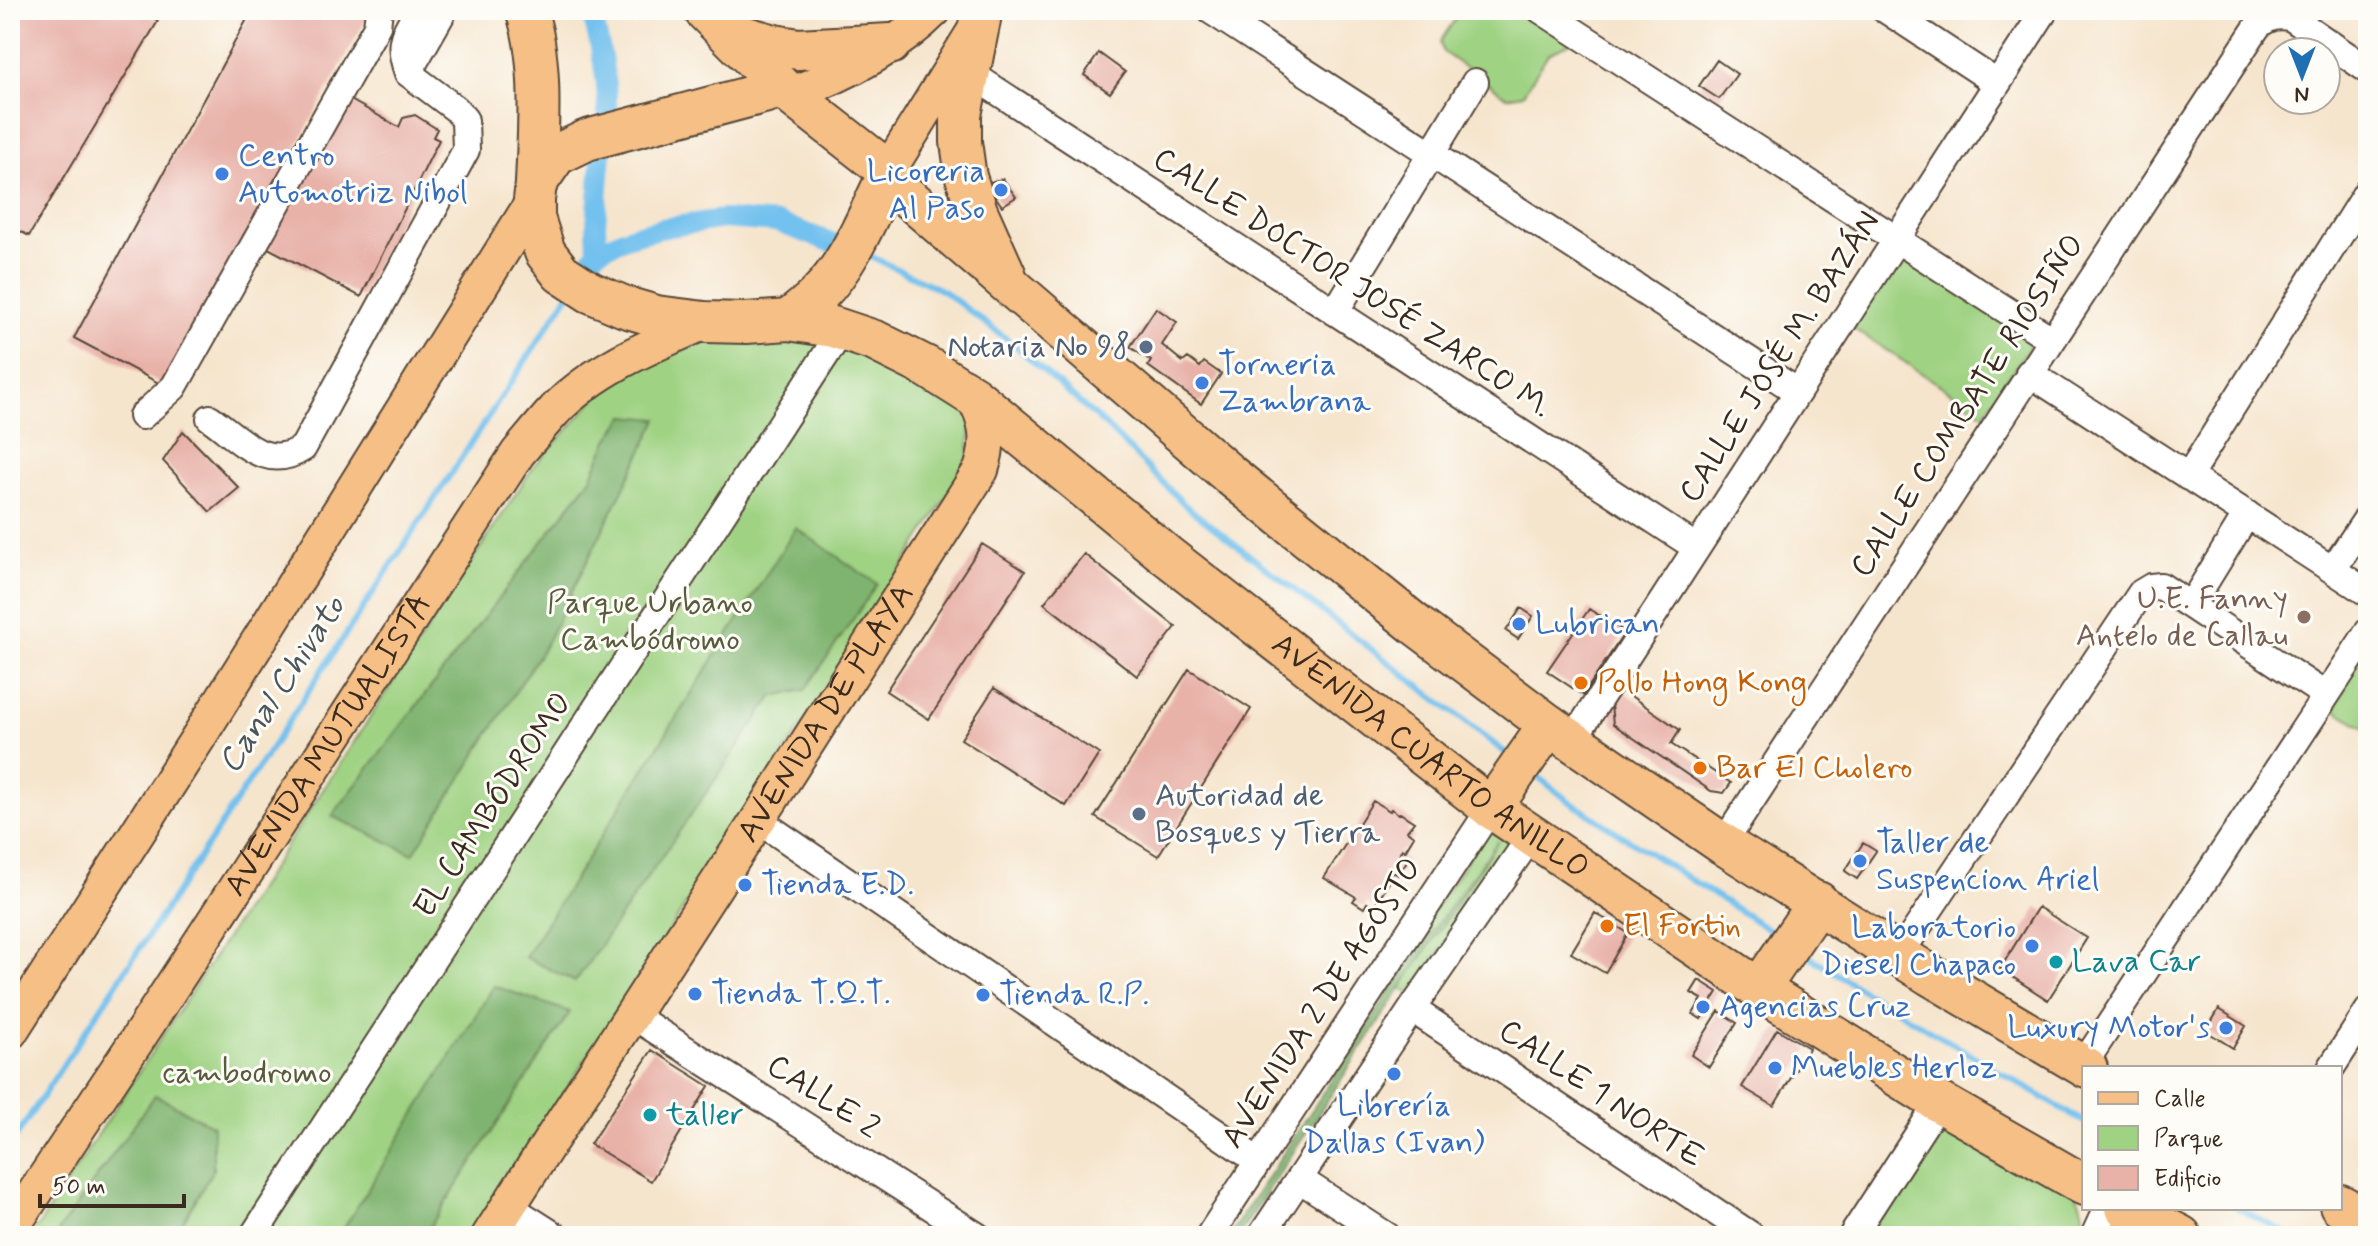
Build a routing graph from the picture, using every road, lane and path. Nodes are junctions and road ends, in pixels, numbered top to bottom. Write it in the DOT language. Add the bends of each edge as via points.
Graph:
graph roads {
  1 [pos="379,10"];
  2 [pos="418,10"];
  3 [pos="444,10"];
  4 [pos="526,10"];
  5 [pos="1210,10"];
  6 [pos="1541,10"];
  7 [pos="1886,10"];
  8 [pos="2045,10"];
  9 [pos="2279,13"];
  10 [pos="983,15"];
  11 [pos="715,21"];
  12 [pos="913,28"];
  13 [pos="963,68"];
  14 [pos="2368,70"];
  15 [pos="408,73"];
  16 [pos="1475,82"];
  17 [pos="1997,83"];
  18 [pos="787,91"];
  19 [pos="1430,153"];
  20 [pos="886,176"];
  21 [pos="2368,190"];
  22 [pos="535,192"];
  23 [pos="1897,239"];
  24 [pos="1011,287"];
  25 [pos="1335,312"];
  26 [pos="789,320"];
  27 [pos="705,322"];
  28 [pos="842,330"];
  29 [pos="2051,339"];
  30 [pos="2029,373"];
  31 [pos="1798,392"];
  32 [pos="973,396"];
  33 [pos="142,416"];
  34 [pos="210,418"];
  35 [pos="1053,461"];
  36 [pos="981,470"];
  37 [pos="2188,477"];
  38 [pos="2247,514"];
  39 [pos="2368,517"];
  40 [pos="1697,548"];
  41 [pos="2333,569"];
  42 [pos="2368,593"];
  43 [pos="2191,605"];
  44 [pos="2368,632"];
  45 [pos="2325,695"];
  46 [pos="1554,735"];
  47 [pos="1498,798"];
  48 [pos="758,820"];
  49 [pos="1532,835"];
  50 [pos="1723,844"];
  51 [pos="1812,909"];
  52 [pos="1899,955"];
  53 [pos="1764,982"];
  54 [pos="1412,1009"];
  55 [pos="2368,1011"];
  56 [pos="632,1015"];
  57 [pos="10,1032"];
  58 [pos="2083,1066"];
  59 [pos="2086,1066"];
  60 [pos="2332,1066"];
  61 [pos="1939,1102"];
  62 [pos="1258,1161"];
  63 [pos="1299,1179"];
  64 [pos="2082,1184"];
  65 [pos="508,1206"];
  66 [pos="2342,1206"];
  67 [pos="2106,1210"];
  68 [pos="2130,1210"];
  69 [pos="2368,1220"];
  70 [pos="10,1230"];
  71 [pos="253,1236"];
  72 [pos="489,1236"];
  73 [pos="555,1236"];
  74 [pos="977,1236"];
  75 [pos="1209,1236"];
  76 [pos="1261,1236"];
  77 [pos="1387,1236"];
  78 [pos="1752,1236"];
  79 [pos="1852,1236"];
  80 [pos="2094,1236"];
  81 [pos="2181,1236"];
  1 -- 33 [label="street" via="377,26 174,387"];
  2 -- 15 [label="street" via="402,37"];
  3 -- 15 [label="street"];
  4 -- 22 [label="highway" via="538,119"];
  5 -- 19 [label="street"];
  6 -- 23 [label="street"];
  7 -- 17 [label="street"];
  8 -- 17 [label="street, CALLE JOSÉ M. BAZÁN"];
  9 -- 14 [label="street"];
  9 -- 29 [label="street, CALLE COMBATE RIOSIÑO" via="2257,27"];
  10 -- 13 [label="highway"];
  11 -- 12 [label="highway" via="798,49"];
  11 -- 18 [label="highway"];
  12 -- 13 [label="main road" via="930,52"];
  12 -- 18 [label="main road" via="832,79"];
  13 -- 20 [label="main road"];
  13 -- 24 [label="highway" via="961,142 966,177"];
  13 -- 25 [label="street, CALLE DOCTOR JOSÉ ZARCO M."];
  15 -- 34 [label="street" via="465,120 466,150 303,448 280,458 264,456"];
  16 -- 19 [label="street"];
  17 -- 23 [label="street, CALLE JOSÉ M. BAZÁN"];
  18 -- 20 [label="highway"];
  18 -- 22 [label="highway" via="587,140 556,155"];
  19 -- 25 [label="street"];
  19 -- 31 [label="street"];
  20 -- 24 [label="highway"];
  20 -- 26 [label="highway" via="850,250 819,294"];
  21 -- 37 [label="street"];
  22 -- 27 [label="highway, AVENIDA CUARTO ANILLO" via="534,218 545,252 576,282 625,307"];
  22 -- 57 [label="main road"];
  23 -- 29 [label="street"];
  23 -- 31 [label="street, CALLE JOSÉ M. BAZÁN"];
  24 -- 46 [label="highway" via="1242,485"];
  25 -- 40 [label="street, CALLE DOCTOR JOSÉ ZARCO M."];
  26 -- 27 [label="highway, AVENIDA CUARTO ANILLO"];
  26 -- 28 [label="highway, AVENIDA CUARTO ANILLO"];
  27 -- 70 [label="main road, AVENIDA MUTUALISTA" via="600,373 556,409 518,453"];
  28 -- 32 [label="highway, AVENIDA CUARTO ANILLO" via="927,367"];
  28 -- 71 [label="street, EL CAMBÓDROMO"];
  29 -- 30 [label="street, CALLE COMBATE RIOSIÑO"];
  30 -- 37 [label="street"];
  30 -- 50 [label="street, CALLE COMBATE RIOSIÑO"];
  31 -- 40 [label="street, CALLE JOSÉ M. BAZÁN"];
  32 -- 35 [label="highway, AVENIDA CUARTO ANILLO"];
  32 -- 36 [label="main road, AVENIDA DE PLAYA" via="987,432"];
  35 -- 36 [label="main road" via="1023,457"];
  35 -- 47 [label="highway, AVENIDA CUARTO ANILLO" via="1178,565"];
  36 -- 48 [label="main road, AVENIDA DE PLAYA"];
  37 -- 38 [label="street"];
  38 -- 41 [label="street"];
  38 -- 43 [label="street"];
  39 -- 41 [label="street"];
  40 -- 46 [label="street, CALLE JOSÉ M. BAZÁN"];
  41 -- 42 [label="street"];
  43 -- 45 [label="street"];
  43 -- 52 [label="street" via="2161,586 2141,593"];
  44 -- 45 [label="street"];
  45 -- 59 [label="street"];
  46 -- 47 [label="highway"];
  46 -- 50 [label="highway"];
  47 -- 49 [label="highway, AVENIDA CUARTO ANILLO"];
  47 -- 62 [label="street, AVENIDA 2 DE AGOSTO"];
  48 -- 56 [label="main road, AVENIDA DE PLAYA"];
  48 -- 62 [label="street"];
  49 -- 53 [label="highway, AVENIDA CUARTO ANILLO"];
  49 -- 54 [label="street"];
  50 -- 51 [label="highway"];
  51 -- 52 [label="highway"];
  51 -- 53 [label="highway"];
  52 -- 58 [label="highway"];
  53 -- 61 [label="highway, AVENIDA CUARTO ANILLO"];
  54 -- 63 [label="street"];
  54 -- 78 [label="street, CALLE 1 NORTE"];
  55 -- 60 [label="street"];
  56 -- 65 [label="main road, AVENIDA DE PLAYA"];
  56 -- 74 [label="street, CALLE 2"];
  61 -- 64 [label="highway, AVENIDA CUARTO ANILLO"];
  61 -- 79 [label="street"];
  62 -- 75 [label="street, AVENIDA 2 DE AGOSTO"];
  63 -- 76 [label="street"];
  63 -- 77 [label="street"];
  65 -- 72 [label="main road, AVENIDA DE PLAYA"];
  65 -- 73 [label="street"];
  66 -- 69 [label="highway"];
  67 -- 80 [label="street"];
  68 -- 81 [label="highway"];
}
